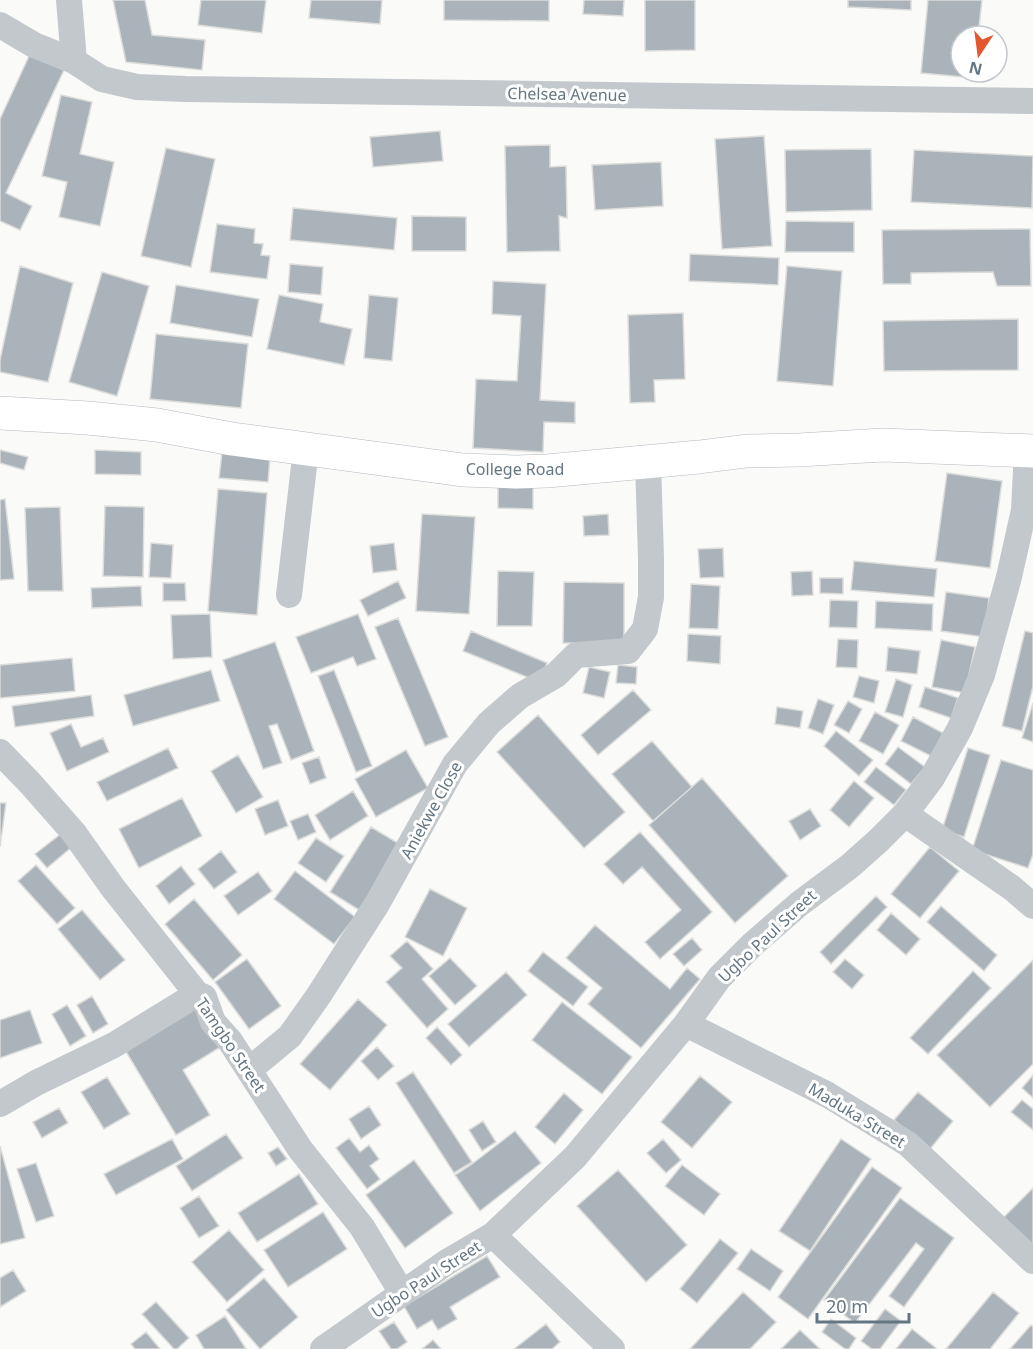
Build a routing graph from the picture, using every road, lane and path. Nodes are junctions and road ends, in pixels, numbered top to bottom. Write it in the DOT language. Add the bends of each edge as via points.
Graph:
graph roads {
  1 [pos="69,0"];
  2 [pos="0,25"];
  3 [pos="74,61"];
  4 [pos="1033,101"];
  5 [pos="0,413"];
  6 [pos="306,449"];
  7 [pos="1030,451"];
  8 [pos="648,462"];
  9 [pos="289,595"];
  10 [pos="0,752"];
  11 [pos="905,814"];
  12 [pos="1033,906"];
  13 [pos="197,994"];
  14 [pos="686,1024"];
  15 [pos="249,1071"];
  16 [pos="0,1104"];
  17 [pos="493,1235"];
  18 [pos="1033,1261"];
  19 [pos="402,1293"];
  20 [pos="323,1349"];
  21 [pos="612,1349"];
  1 -- 3 [label="street"];
  2 -- 3 [label="street, Chelsea Avenue" via="34,45"];
  3 -- 4 [label="street, Chelsea Avenue" via="102,79 136,87"];
  5 -- 6 [label="main road, College Road" via="157,425"];
  6 -- 8 [label="main road, College Road" via="516,472"];
  6 -- 9 [label="street"];
  7 -- 8 [label="main road, College Road" via="883,445 747,451"];
  7 -- 11 [label="street, Ugbo Paul Street" via="1024,510 981,675 960,728 932,778"];
  8 -- 15 [label="street, Aniekwe Close" via="651,597 645,629 628,651 576,655 556,675 520,696 489,723 454,764 377,904 319,995 290,1036"];
  10 -- 13 [label="street, Tamgbo Street" via="74,832"];
  11 -- 12 [label="street"];
  11 -- 14 [label="street, Ugbo Paul Street" via="850,866 753,944 719,978"];
  13 -- 15 [label="street, Tamgbo Street" via="204,997 213,1022"];
  13 -- 16 [label="street" via="114,1045"];
  14 -- 17 [label="street, Ugbo Paul Street" via="575,1157"];
  14 -- 18 [label="street, Maduka Street" via="828,1095 908,1144"];
  15 -- 19 [label="street, Tamgbo Street" via="300,1149 362,1227"];
  17 -- 19 [label="street, Ugbo Paul Street"];
  17 -- 21 [label="street"];
  19 -- 20 [label="street, Ugbo Paul Street"];
}
